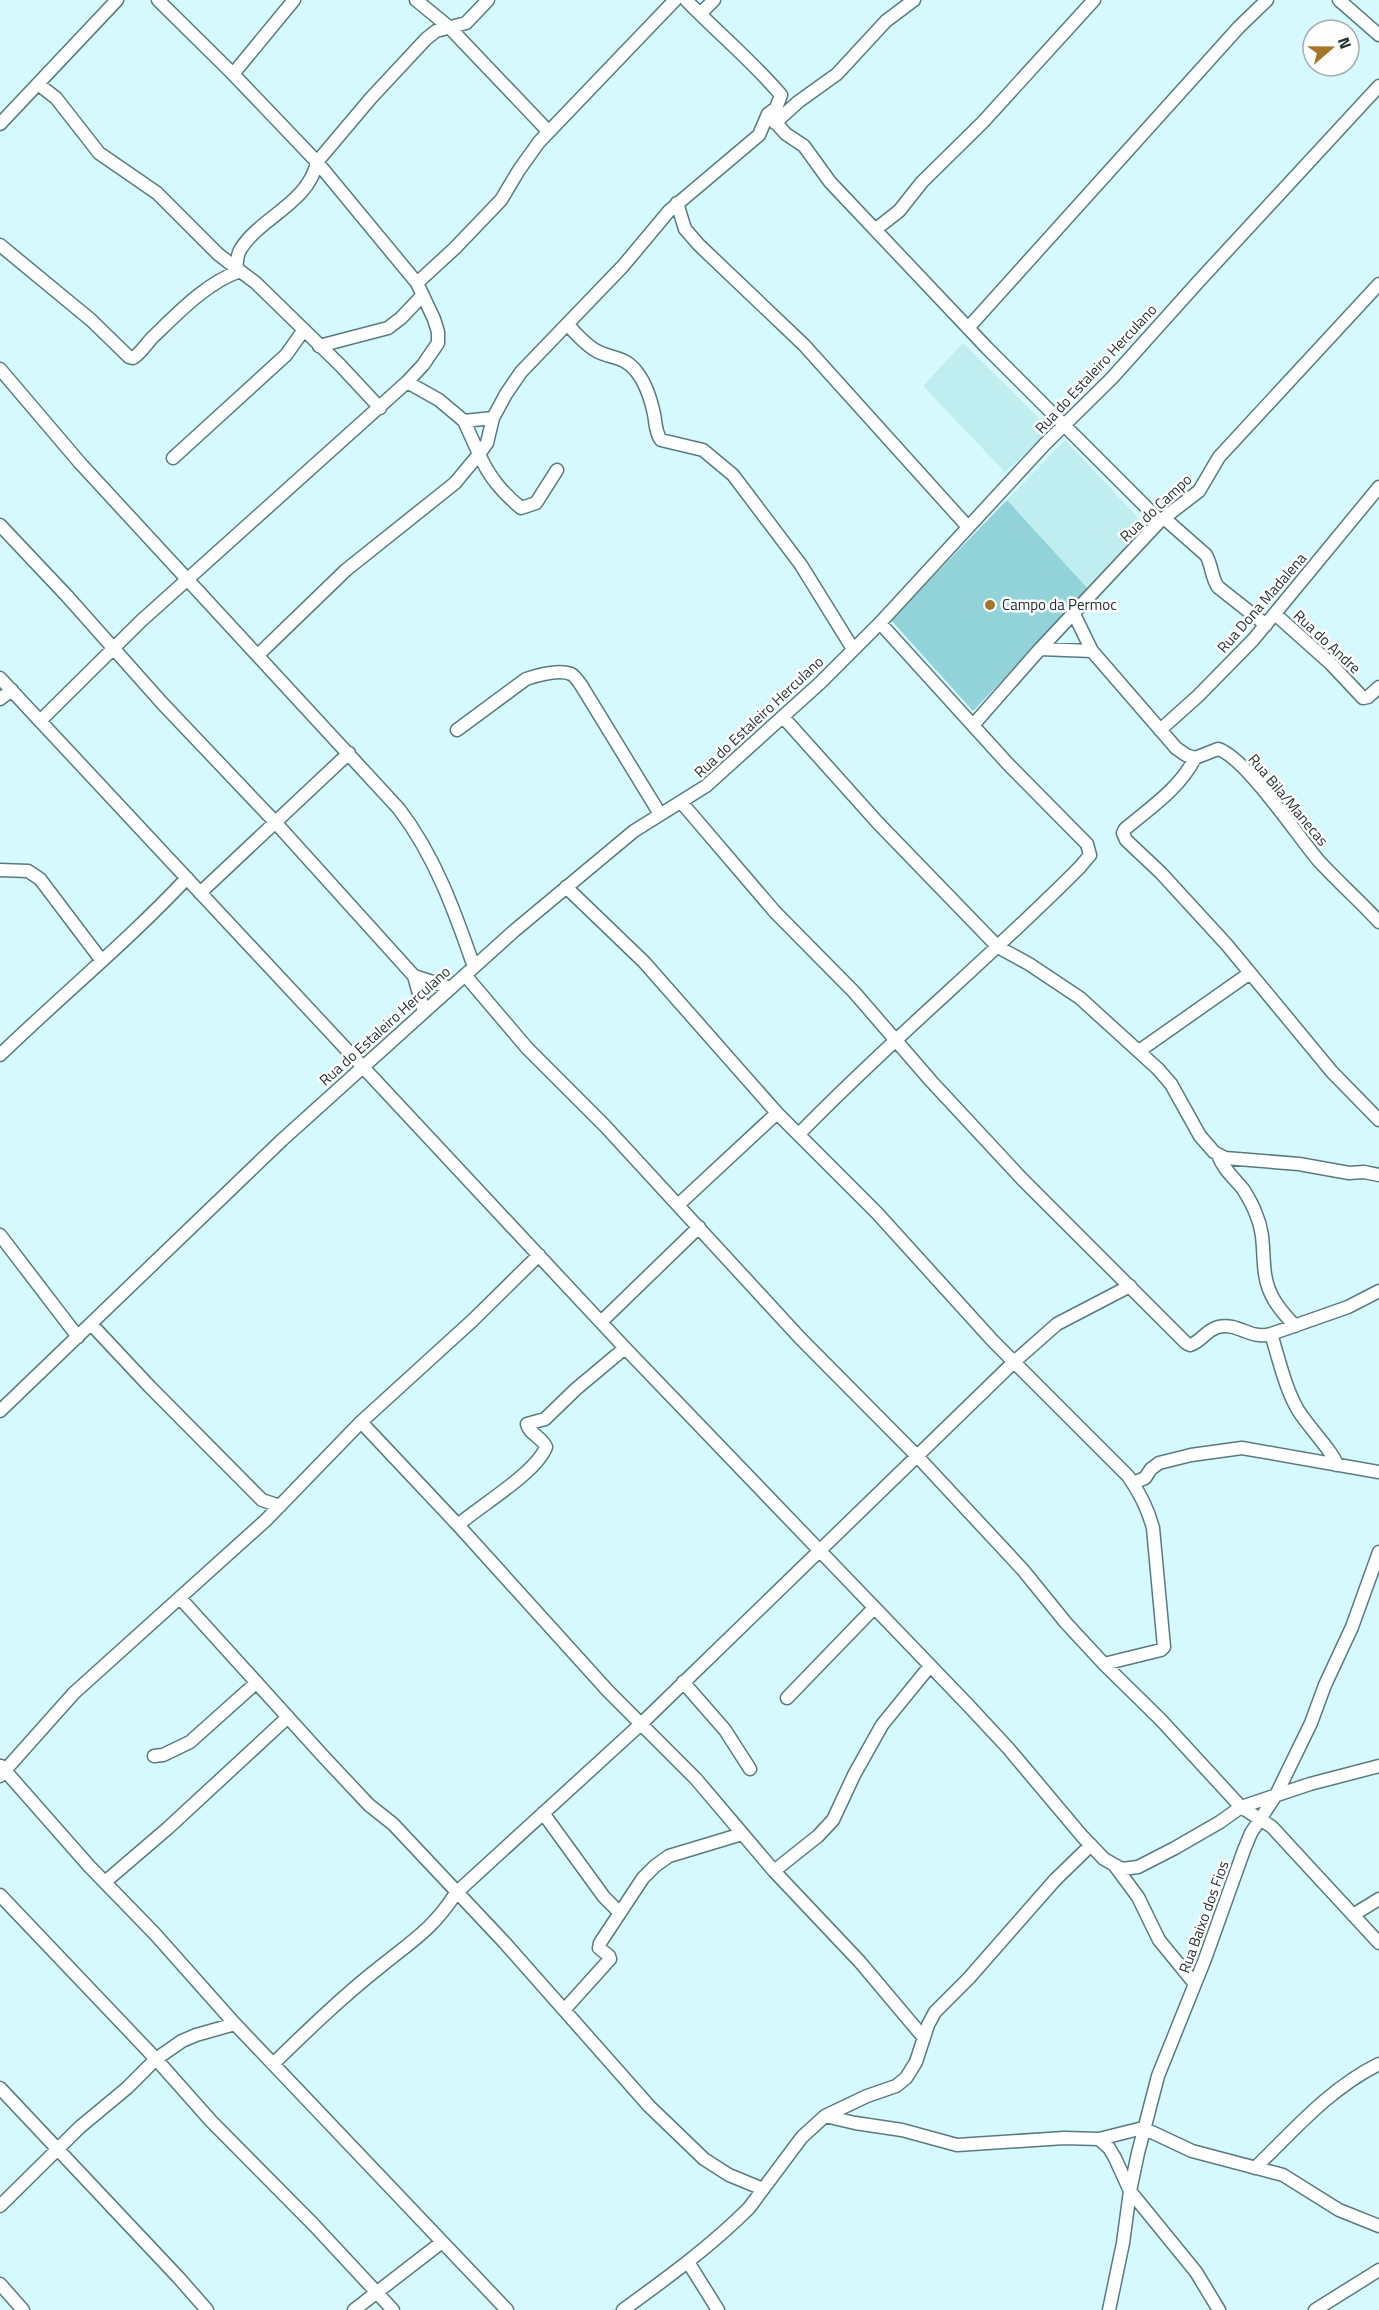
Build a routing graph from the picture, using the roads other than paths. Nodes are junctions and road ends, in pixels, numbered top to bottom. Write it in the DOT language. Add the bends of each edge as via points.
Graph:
graph roads {
  1 [pos="117,0"];
  2 [pos="158,0"];
  3 [pos="294,0"];
  4 [pos="416,0"];
  5 [pos="488,0"];
  6 [pos="675,0"];
  7 [pos="686,0"];
  8 [pos="714,0"];
  9 [pos="914,0"];
  10 [pos="1094,0"];
  11 [pos="1267,0"];
  12 [pos="1339,0"];
  13 [pos="700,14"];
  14 [pos="449,27"];
  15 [pos="1379,35"];
  16 [pos="232,74"];
  17 [pos="38,84"];
  18 [pos="1379,86"];
  19 [pos="775,122"];
  20 [pos="0,124"];
  21 [pos="548,131"];
  22 [pos="759,135"];
  23 [pos="317,162"];
  24 [pos="677,203"];
  25 [pos="876,229"];
  26 [pos="0,245"];
  27 [pos="239,251"];
  28 [pos="218,254"];
  29 [pos="235,268"];
  30 [pos="417,283"];
  31 [pos="1379,284"];
  32 [pos="423,295"];
  33 [pos="568,325"];
  34 [pos="968,328"];
  35 [pos="303,331"];
  36 [pos="318,346"];
  37 [pos="0,369"];
  38 [pos="407,382"];
  39 [pos="380,408"];
  40 [pos="493,418"];
  41 [pos="464,421"];
  42 [pos="1066,425"];
  43 [pos="479,454"];
  44 [pos="173,458"];
  45 [pos="557,470"];
  46 [pos="1379,487"];
  47 [pos="1162,519"];
  48 [pos="0,525"];
  49 [pos="968,527"];
  50 [pos="188,579"];
  51 [pos="1074,614"];
  52 [pos="1275,614"];
  53 [pos="879,623"];
  54 [pos="1266,625"];
  55 [pos="112,648"];
  56 [pos="853,649"];
  57 [pos="1040,649"];
  58 [pos="1092,651"];
  59 [pos="258,655"];
  60 [pos="0,678"];
  61 [pos="1379,687"];
  62 [pos="12,690"];
  63 [pos="0,699"];
  64 [pos="783,717"];
  65 [pos="40,721"];
  66 [pos="974,724"];
  67 [pos="457,730"];
  68 [pos="1160,730"];
  69 [pos="349,753"];
  70 [pos="1195,758"];
  71 [pos="681,802"];
  72 [pos="660,814"];
  73 [pos="275,822"];
  74 [pos="0,870"];
  75 [pos="187,879"];
  76 [pos="566,887"];
  77 [pos="200,893"];
  78 [pos="1379,922"];
  79 [pos="998,947"];
  80 [pos="102,961"];
  81 [pos="469,971"];
  82 [pos="1250,973"];
  83 [pos="414,976"];
  84 [pos="451,988"];
  85 [pos="424,1012"];
  86 [pos="894,1040"];
  87 [pos="1139,1051"];
  88 [pos="0,1055"];
  89 [pos="362,1066"];
  90 [pos="777,1113"];
  91 [pos="1379,1120"];
  92 [pos="799,1134"];
  93 [pos="1218,1155"];
  94 [pos="1379,1175"];
  95 [pos="678,1205"];
  96 [pos="699,1227"];
  97 [pos="0,1235"];
  98 [pos="539,1255"];
  99 [pos="1130,1286"];
  100 [pos="1379,1291"];
  101 [pos="601,1322"];
  102 [pos="91,1324"];
  103 [pos="1294,1326"];
  104 [pos="1270,1334"];
  105 [pos="78,1337"];
  106 [pos="625,1348"];
  107 [pos="1014,1362"];
  108 [pos="0,1411"];
  109 [pos="361,1422"];
  110 [pos="917,1456"];
  111 [pos="1337,1465"];
  112 [pos="1379,1472"];
  113 [pos="1133,1484"];
  114 [pos="262,1500"];
  115 [pos="280,1506"];
  116 [pos="266,1520"];
  117 [pos="458,1525"];
  118 [pos="820,1549"];
  119 [pos="1379,1552"];
  120 [pos="180,1598"];
  121 [pos="874,1608"];
  122 [pos="1104,1664"];
  123 [pos="930,1666"];
  124 [pos="683,1682"];
  125 [pos="256,1683"];
  126 [pos="787,1698"];
  127 [pos="288,1717"];
  128 [pos="642,1723"];
  129 [pos="154,1756"];
  130 [pos="1379,1766"];
  131 [pos="750,1769"];
  132 [pos="2,1770"];
  133 [pos="1276,1795"];
  134 [pos="1241,1807"];
  135 [pos="543,1813"];
  136 [pos="1261,1819"];
  137 [pos="742,1834"];
  138 [pos="1091,1845"];
  139 [pos="1115,1866"];
  140 [pos="774,1871"];
  141 [pos="105,1882"];
  142 [pos="456,1893"];
  143 [pos="0,1895"];
  144 [pos="1379,1899"];
  145 [pos="620,1912"];
  146 [pos="1353,1915"];
  147 [pos="1379,1943"];
  148 [pos="1195,1984"];
  149 [pos="565,2009"];
  150 [pos="235,2024"];
  151 [pos="924,2038"];
  152 [pos="156,2059"];
  153 [pos="274,2063"];
  154 [pos="1379,2064"];
  155 [pos="0,2088"];
  156 [pos="825,2116"];
  157 [pos="1143,2128"];
  158 [pos="1099,2139"];
  159 [pos="58,2150"];
  160 [pos="1255,2168"];
  161 [pos="763,2189"];
  162 [pos="1130,2191"];
  163 [pos="0,2205"];
  164 [pos="1379,2226"];
  165 [pos="442,2242"];
  166 [pos="688,2262"];
  167 [pos="1379,2270"];
  168 [pos="0,2284"];
  169 [pos="376,2291"];
  170 [pos="1112,2308"];
  171 [pos="23,2310"];
  172 [pos="207,2310"];
  173 [pos="354,2310"];
  174 [pos="393,2310"];
  175 [pos="507,2310"];
  176 [pos="623,2310"];
  177 [pos="718,2310"];
  178 [pos="1219,2310"];
  179 [pos="1315,2310"];
  1 -- 17 [label="street"];
  2 -- 16 [label="street"];
  3 -- 16 [label="street"];
  4 -- 14 [label="street"];
  5 -- 14 [label="street" via="466,22"];
  6 -- 21 [label="street"];
  7 -- 13 [label="street"];
  8 -- 13 [label="street"];
  9 -- 19 [label="street" via="886,21 837,74"];
  10 -- 25 [label="street" via="899,211"];
  11 -- 34 [label="street"];
  12 -- 15 [label="street"];
  13 -- 19 [label="street" via="781,95"];
  14 -- 21 [label="street"];
  14 -- 23 [label="street" via="426,39"];
  16 -- 23 [label="street"];
  17 -- 20 [label="street"];
  17 -- 28 [label="street" via="56,98 99,153 162,198"];
  18 -- 42 [label="street, Rua do Estaleiro Herculano"];
  19 -- 22 [label="street"];
  19 -- 22 [label="street"];
  19 -- 25 [label="street" via="804,146 830,182"];
  21 -- 30 [label="street" via="501,201"];
  22 -- 24 [label="street"];
  23 -- 27 [label="street" via="314,174 301,191"];
  23 -- 30 [label="street"];
  24 -- 33 [label="street"];
  24 -- 49 [label="street" via="685,229 699,245 804,345"];
  25 -- 34 [label="street"];
  26 -- 29 [label="street" via="91,320 129,357 136,356 177,315"];
  27 -- 28 [label="street"];
  27 -- 29 [label="street"];
  28 -- 29 [label="street"];
  29 -- 35 [label="street" via="273,299"];
  30 -- 32 [label="street"];
  31 -- 47 [label="street, Rua do Campo" via="1219,456 1198,491"];
  32 -- 36 [label="street" via="388,328"];
  32 -- 38 [label="street" via="434,319 438,343"];
  33 -- 40 [label="street" via="521,372"];
  33 -- 56 [label="street" via="590,347 619,358 637,372 661,440 703,450 743,487 801,565"];
  34 -- 42 [label="street"];
  35 -- 36 [label="street"];
  35 -- 44 [label="street" via="286,355"];
  36 -- 39 [label="street"];
  37 -- 50 [label="street" via="80,463"];
  38 -- 39 [label="street"];
  38 -- 41 [label="street" via="439,400"];
  39 -- 50 [label="street"];
  40 -- 41 [label="street"];
  40 -- 43 [label="street" via="487,443"];
  41 -- 43 [label="street"];
  42 -- 47 [label="street"];
  42 -- 49 [label="street, Rua do Estaleiro Herculano"];
  43 -- 45 [label="street" via="489,476 521,508 536,503"];
  43 -- 59 [label="street" via="455,483 346,570"];
  46 -- 52 [label="street, Rua Dona Madalena"];
  47 -- 51 [label="street, Rua do Campo"];
  47 -- 54 [label="street" via="1206,555 1214,582"];
  48 -- 55 [label="street"];
  49 -- 53 [label="street, Rua do Estaleiro Herculano"];
  50 -- 55 [label="street"];
  50 -- 59 [label="street"];
  51 -- 57 [label="street, Rua do Campo"];
  51 -- 58 [label="street"];
  52 -- 54 [label="street, Rua Dona Madalena"];
  52 -- 61 [label="street, Rua do Andre" via="1366,698"];
  53 -- 56 [label="street, Rua do Estaleiro Herculano"];
  53 -- 66 [label="street"];
  54 -- 68 [label="street, Rua Dona Madalena"];
  55 -- 65 [label="street"];
  55 -- 73 [label="street"];
  56 -- 64 [label="street, Rua do Estaleiro Herculano"];
  57 -- 58 [label="street"];
  57 -- 66 [label="street, Rua do Campo"];
  58 -- 68 [label="street"];
  59 -- 69 [label="street"];
  60 -- 62 [label="street"];
  62 -- 63 [label="street"];
  62 -- 65 [label="street"];
  64 -- 71 [label="street, Rua do Estaleiro Herculano" via="706,786"];
  64 -- 79 [label="street"];
  65 -- 75 [label="street"];
  66 -- 79 [label="street" via="1090,851 1080,867"];
  67 -- 72 [label="street" via="526,678 574,675"];
  68 -- 70 [label="street" via="1176,748"];
  69 -- 73 [label="street"];
  69 -- 81 [label="street" via="417,832 459,923"];
  70 -- 78 [label="street, Rua Bila/Manecas" via="1218,748 1228,752 1317,858"];
  70 -- 82 [label="street" via="1186,775 1125,829 1124,835"];
  71 -- 72 [label="street, Rua do Estaleiro Herculano"];
  71 -- 86 [label="street" via="775,912 854,992"];
  72 -- 76 [label="street, Rua do Estaleiro Herculano"];
  73 -- 77 [label="street"];
  73 -- 83 [label="street"];
  74 -- 80 [label="street" via="28,871 40,879"];
  75 -- 77 [label="street"];
  75 -- 80 [label="street"];
  76 -- 81 [label="street, Rua do Estaleiro Herculano"];
  76 -- 90 [label="street" via="644,962"];
  77 -- 89 [label="street"];
  79 -- 86 [label="street"];
  79 -- 87 [label="street" via="1080,998"];
  80 -- 88 [label="street"];
  81 -- 84 [label="street, Rua do Estaleiro Herculano"];
  81 -- 95 [label="street" via="527,1048"];
  82 -- 87 [label="street"];
  82 -- 91 [label="street" via="1346,1088"];
  83 -- 84 [label="street"];
  83 -- 85 [label="street"];
  84 -- 85 [label="street, Rua do Estaleiro Herculano"];
  85 -- 89 [label="street, Rua do Estaleiro Herculano"];
  86 -- 92 [label="street"];
  86 -- 99 [label="street" via="1022,1179"];
  87 -- 93 [label="street" via="1167,1078 1200,1136"];
  89 -- 98 [label="street"];
  89 -- 102 [label="street, Rua do Estaleiro Herculano"];
  90 -- 92 [label="street"];
  90 -- 95 [label="street"];
  92 -- 107 [label="street"];
  93 -- 94 [label="street"];
  93 -- 103 [label="street" via="1255,1211 1263,1235 1270,1291"];
  95 -- 96 [label="street"];
  96 -- 101 [label="street"];
  96 -- 110 [label="street" via="800,1338"];
  97 -- 105 [label="street"];
  98 -- 101 [label="street"];
  98 -- 109 [label="street"];
  99 -- 104 [label="street" via="1188,1344 1198,1342 1208,1331 1219,1327 1230,1326 1260,1337"];
  99 -- 107 [label="street" via="1057,1324"];
  100 -- 103 [label="street"];
  101 -- 106 [label="street"];
  102 -- 105 [label="street, Rua do Estaleiro Herculano"];
  102 -- 114 [label="street"];
  103 -- 104 [label="street"];
  104 -- 111 [label="street" via="1294,1402"];
  105 -- 108 [label="street, Rua do Estaleiro Herculano"];
  106 -- 117 [label="street" via="545,1419 527,1424 544,1442 543,1453 522,1476"];
  106 -- 118 [label="street"];
  107 -- 110 [label="street"];
  107 -- 113 [label="street"];
  109 -- 115 [label="street"];
  109 -- 117 [label="street"];
  110 -- 118 [label="street"];
  110 -- 122 [label="street"];
  111 -- 112 [label="street"];
  111 -- 113 [label="street" via="1234,1449 1159,1463"];
  113 -- 122 [label="street" via="1153,1528 1164,1647"];
  114 -- 115 [label="street"];
  114 -- 116 [label="street"];
  115 -- 116 [label="street"];
  116 -- 120 [label="street"];
  117 -- 128 [label="street" via="608,1691"];
  118 -- 121 [label="street"];
  118 -- 124 [label="street"];
  119 -- 133 [label="street, Rua Baixo dos Fios" via="1352,1628"];
  120 -- 125 [label="street"];
  120 -- 132 [label="street" via="74,1693"];
  121 -- 123 [label="street"];
  121 -- 126 [label="street"];
  122 -- 134 [label="street"];
  123 -- 138 [label="street" via="1008,1748"];
  123 -- 140 [label="street" via="882,1725 833,1820"];
  124 -- 128 [label="street"];
  124 -- 131 [label="street" via="725,1730"];
  125 -- 127 [label="street"];
  125 -- 129 [label="street" via="190,1742"];
  127 -- 141 [label="street"];
  127 -- 142 [label="street"];
  128 -- 135 [label="street"];
  128 -- 137 [label="street"];
  130 -- 133 [label="street"];
  132 -- 141 [label="street"];
  133 -- 134 [label="street"];
  133 -- 136 [label="street, Rua Baixo dos Fios"];
  134 -- 136 [label="street"];
  134 -- 139 [label="street" via="1138,1867"];
  135 -- 142 [label="street"];
  135 -- 145 [label="street" via="604,1897"];
  136 -- 146 [label="street"];
  136 -- 148 [label="street, Rua Baixo dos Fios" via="1244,1850"];
  137 -- 140 [label="street"];
  137 -- 145 [label="street" via="669,1856 643,1878"];
  138 -- 139 [label="street"];
  138 -- 151 [label="street" via="935,2012"];
  139 -- 148 [label="street" via="1138,1896 1158,1940"];
  140 -- 151 [label="street" via="860,1962"];
  141 -- 150 [label="street"];
  142 -- 149 [label="street"];
  142 -- 153 [label="street" via="434,1924 338,2002"];
  143 -- 152 [label="street"];
  144 -- 146 [label="street"];
  145 -- 149 [label="street" via="599,1945 610,1959"];
  146 -- 147 [label="street"];
  148 -- 157 [label="street, Rua Baixo dos Fios" via="1158,2076"];
  149 -- 161 [label="street" via="648,2106 692,2148 719,2169"];
  150 -- 152 [label="street" via="182,2041"];
  150 -- 153 [label="street"];
  151 -- 156 [label="street" via="916,2062 896,2086"];
  152 -- 159 [label="street"];
  152 -- 169 [label="street"];
  153 -- 165 [label="street"];
  154 -- 160 [label="street" via="1330,2095"];
  155 -- 159 [label="street"];
  156 -- 158 [label="street" via="957,2145"];
  156 -- 161 [label="street" via="802,2137"];
  157 -- 158 [label="street"];
  157 -- 160 [label="street" via="1192,2151"];
  157 -- 162 [label="street, Rua Baixo dos Fios"];
  158 -- 162 [label="street" via="1115,2158"];
  159 -- 163 [label="street"];
  159 -- 172 [label="street"];
  160 -- 164 [label="street" via="1283,2175 1339,2210"];
  161 -- 166 [label="street" via="739,2218"];
  162 -- 170 [label="street, Rua Baixo dos Fios"];
  162 -- 178 [label="street" via="1196,2272"];
  165 -- 169 [label="street"];
  165 -- 175 [label="street"];
  166 -- 176 [label="street"];
  166 -- 177 [label="street"];
  167 -- 179 [label="street"];
  168 -- 171 [label="street"];
  169 -- 173 [label="street"];
  169 -- 174 [label="street"];
}
